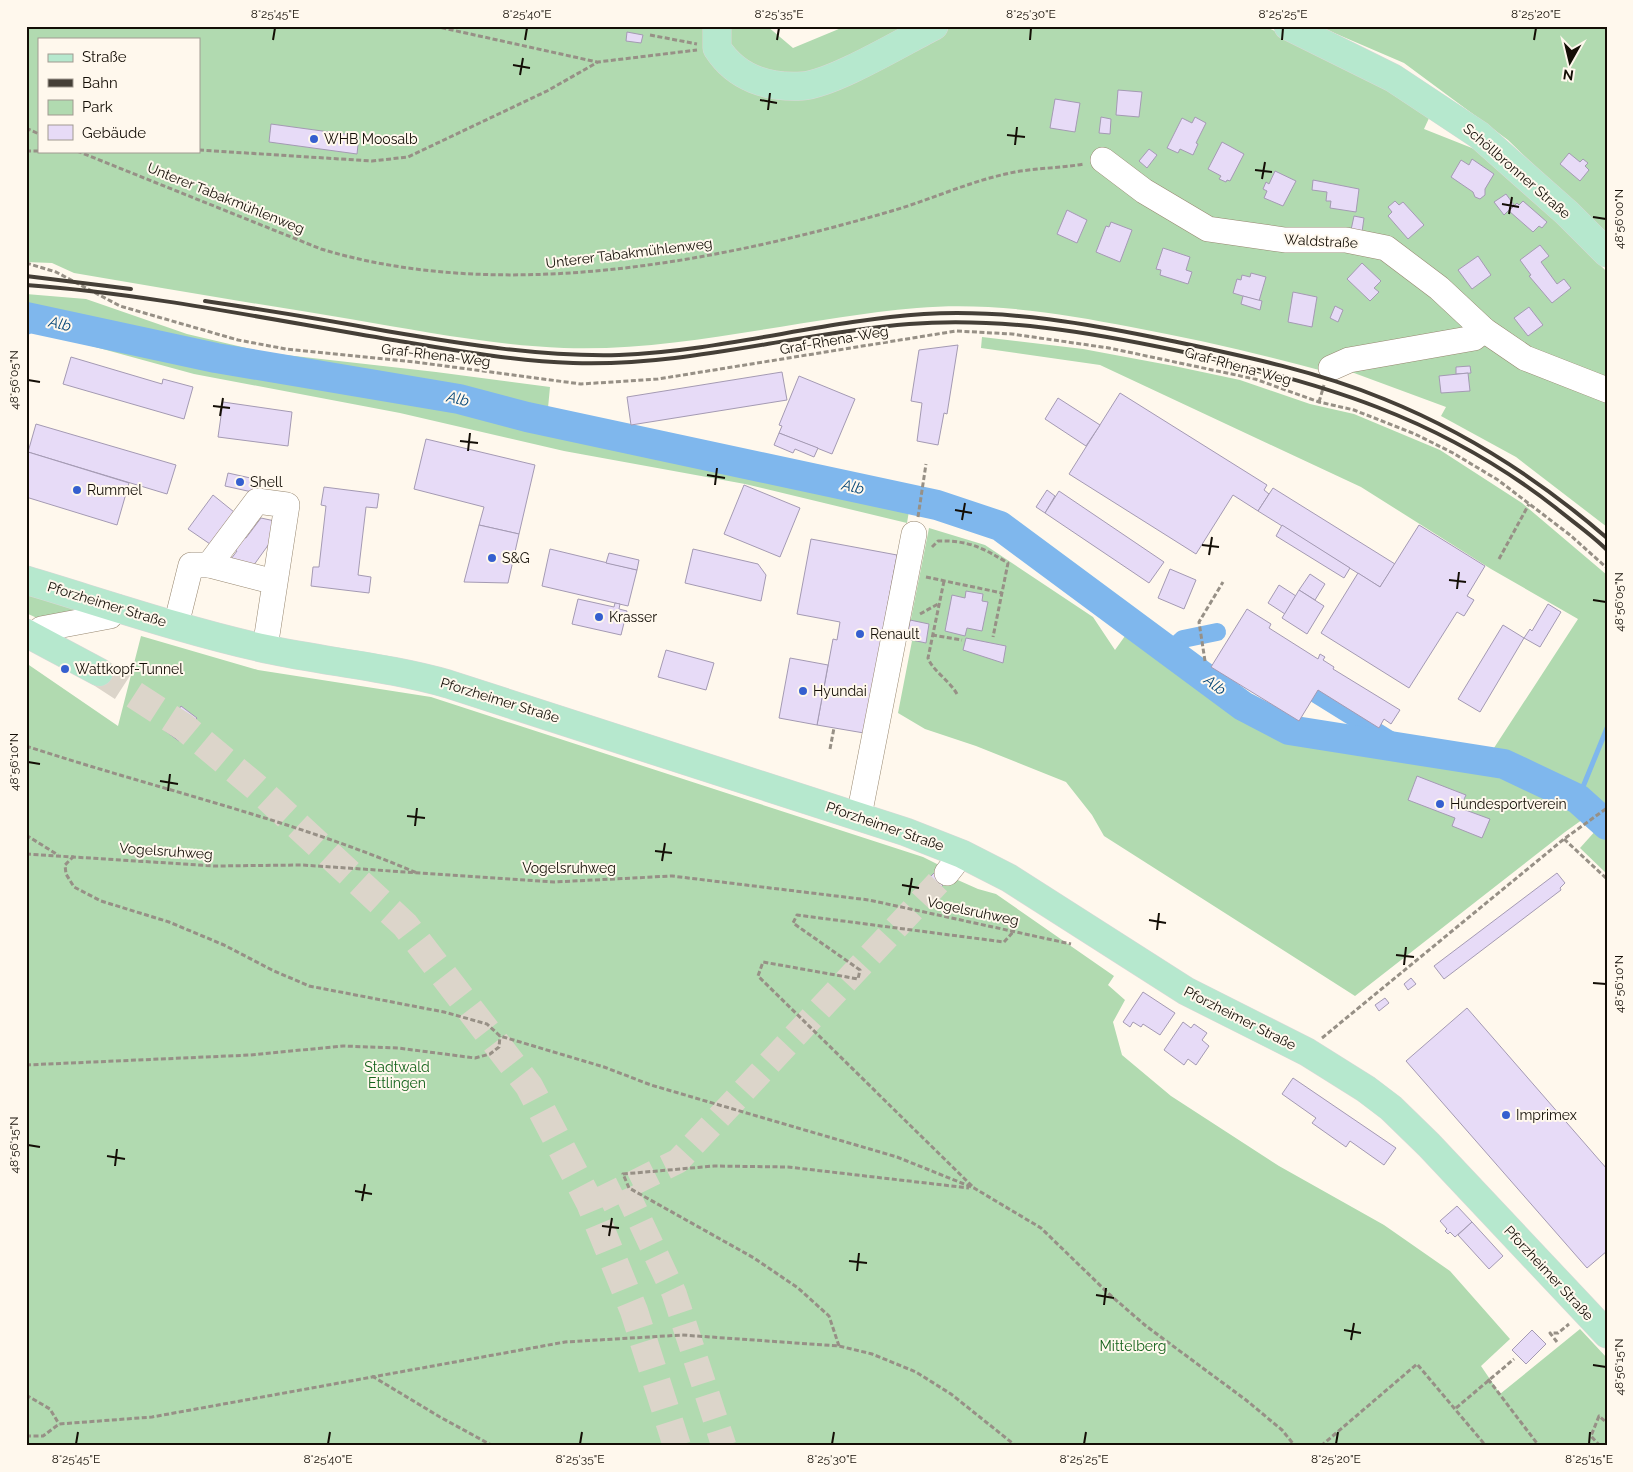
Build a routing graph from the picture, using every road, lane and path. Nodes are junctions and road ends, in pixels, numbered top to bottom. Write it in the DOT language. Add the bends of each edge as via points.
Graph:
graph roads {
  1 [pos="434,26"];
  2 [pos="934,26"];
  3 [pos="1288,26"];
  4 [pos="650,36"];
  5 [pos="717,37"];
  6 [pos="598,62"];
  7 [pos="26,128"];
  8 [pos="38,134"];
  9 [pos="200,150"];
  10 [pos="79,152"];
  11 [pos="1103,160"];
  12 [pos="1607,253"];
  13 [pos="26,264"];
  14 [pos="1484,330"];
  15 [pos="1331,368"];
  16 [pos="1607,390"];
  17 [pos="926,464"];
  18 [pos="1530,504"];
  19 [pos="919,510"];
  20 [pos="914,534"];
  21 [pos="930,555"];
  22 [pos="1499,559"];
  23 [pos="200,565"];
  24 [pos="1607,568"];
  25 [pos="928,570"];
  26 [pos="26,580"];
  27 [pos="944,581"];
  28 [pos="275,582"];
  29 [pos="1223,582"];
  30 [pos="1002,593"];
  31 [pos="117,608"];
  32 [pos="176,625"];
  33 [pos="30,635"];
  34 [pos="932,635"];
  35 [pos="993,637"];
  36 [pos="962,640"];
  37 [pos="265,648"];
  38 [pos="1205,661"];
  39 [pos="99,672"];
  40 [pos="957,694"];
  41 [pos="834,728"];
  42 [pos="26,746"];
  43 [pos="830,749"];
  44 [pos="1607,808"];
  45 [pos="859,816"];
  46 [pos="26,835"];
  47 [pos="1564,839"];
  48 [pos="26,854"];
  49 [pos="58,856"];
  50 [pos="74,856"];
  51 [pos="420,874"];
  52 [pos="1607,879"];
  53 [pos="1013,932"];
  54 [pos="1103,940"];
  55 [pos="500,1036"];
  56 [pos="1317,1043"];
  57 [pos="26,1065"];
  58 [pos="974,1188"];
  59 [pos="1572,1321"];
  60 [pos="1607,1334"];
  61 [pos="1557,1342"];
  62 [pos="840,1346"];
  63 [pos="1514,1359"];
  64 [pos="371,1375"];
  65 [pos="1488,1379"];
  66 [pos="26,1395"];
  67 [pos="1456,1408"];
  68 [pos="1607,1423"];
  69 [pos="60,1424"];
  70 [pos="26,1436"];
  71 [pos="493,1446"];
  72 [pos="1016,1446"];
  73 [pos="1294,1446"];
  74 [pos="1321,1446"];
  75 [pos="1486,1446"];
  76 [pos="1539,1446"];
  77 [pos="1600,1446"];
  1 -- 6 [label="path"];
  2 -- 5 [label="main road" via="832,77 804,86 760,83 735,68"];
  3 -- 12 [label="main road, Schöllbronner Straße" via="1393,78 1479,135"];
  4 -- 5 [label="path"];
  5 -- 6 [label="path"];
  6 -- 9 [label="path" via="547,91 408,157 372,162"];
  7 -- 8 [label="path"];
  10 -- 11 [label="path, Unterer Tabakmühlenweg" via="321,249 396,266 502,275 560,274 754,248 896,210 1016,172"];
  11 -- 14 [label="street, Waldstraße" via="1144,191 1208,229 1285,240 1346,240 1386,248 1439,288"];
  13 -- 18 [label="path, Graf-Rhena-Weg" via="56,272 120,306 238,340 286,349 581,384 658,378 956,332 1012,334 1109,348 1255,379 1382,420 1453,453"];
  14 -- 15 [label="street" via="1474,338 1349,360"];
  14 -- 16 [label="street, Waldstraße" via="1525,358"];
  17 -- 19 [label="path"];
  18 -- 22 [label="path"];
  18 -- 24 [label="path, Graf-Rhena-Weg"];
  20 -- 45 [label="street"];
  21 -- 30 [label="path" via="938,540 958,540 982,548 1008,563"];
  23 -- 28 [label="street"];
  23 -- 28 [label="street" via="258,500 287,505"];
  23 -- 32 [label="street"];
  25 -- 27 [label="path" via="926,577"];
  26 -- 31 [label="main road, Pforzheimer Straße"];
  27 -- 30 [label="path"];
  27 -- 34 [label="path"];
  28 -- 37 [label="street"];
  29 -- 38 [label="path" via="1199,622"];
  30 -- 35 [label="path"];
  31 -- 32 [label="main road, Pforzheimer Straße"];
  31 -- 33 [label="street" via="110,616 41,629"];
  32 -- 37 [label="main road, Pforzheimer Straße"];
  33 -- 39 [label="main road"];
  34 -- 36 [label="path"];
  34 -- 40 [label="path" via="930,665 945,677"];
  37 -- 45 [label="main road, Pforzheimer Straße" via="431,679"];
  41 -- 43 [label="path"];
  42 -- 51 [label="path" via="360,848"];
  44 -- 47 [label="path"];
  45 -- 54 [label="main road, Pforzheimer Straße" via="954,863 1009,878"];
  46 -- 49 [label="path"];
  47 -- 52 [label="path"];
  47 -- 56 [label="path"];
  48 -- 49 [label="path, Vogelsruhweg"];
  49 -- 50 [label="path, Vogelsruhweg"];
  50 -- 51 [label="path, Vogelsruhweg" via="215,866 302,865"];
  50 -- 55 [label="path" via="65,865 66,874 74,887 100,901 169,922 309,986 444,1012 487,1024"];
  51 -- 53 [label="path, Vogelsruhweg" via="554,882 672,876 869,900"];
  53 -- 54 [label="path, Vogelsruhweg" via="1094,948"];
  53 -- 58 [label="path" via="1004,942 797,915 793,923 860,970 858,980 763,962 758,976"];
  54 -- 60 [label="main road, Pforzheimer Straße" via="1186,991 1327,1063 1391,1108"];
  55 -- 57 [label="path" via="499,1047 490,1054 475,1058 398,1048 343,1046 250,1056"];
  55 -- 58 [label="path" via="604,1067 660,1088 897,1157"];
  58 -- 62 [label="path" via="788,1167 714,1166 623,1174 629,1188 754,1258 798,1288 829,1316"];
  58 -- 73 [label="path" via="1041,1228 1116,1301 1253,1406 1282,1430"];
  59 -- 61 [label="path" via="1558,1333 1550,1333"];
  62 -- 64 [label="path" via="682,1335 564,1342"];
  62 -- 72 [label="path" via="872,1354 916,1372 951,1394"];
  63 -- 65 [label="path"];
  64 -- 69 [label="path" via="152,1417"];
  64 -- 71 [label="path"];
  65 -- 67 [label="path"];
  65 -- 76 [label="path"];
  66 -- 69 [label="path" via="50,1409"];
  67 -- 74 [label="path" via="1418,1364"];
  67 -- 75 [label="path"];
  68 -- 77 [label="path" via="1599,1416 1591,1436"];
  69 -- 70 [label="path" via="43,1436"];
}
